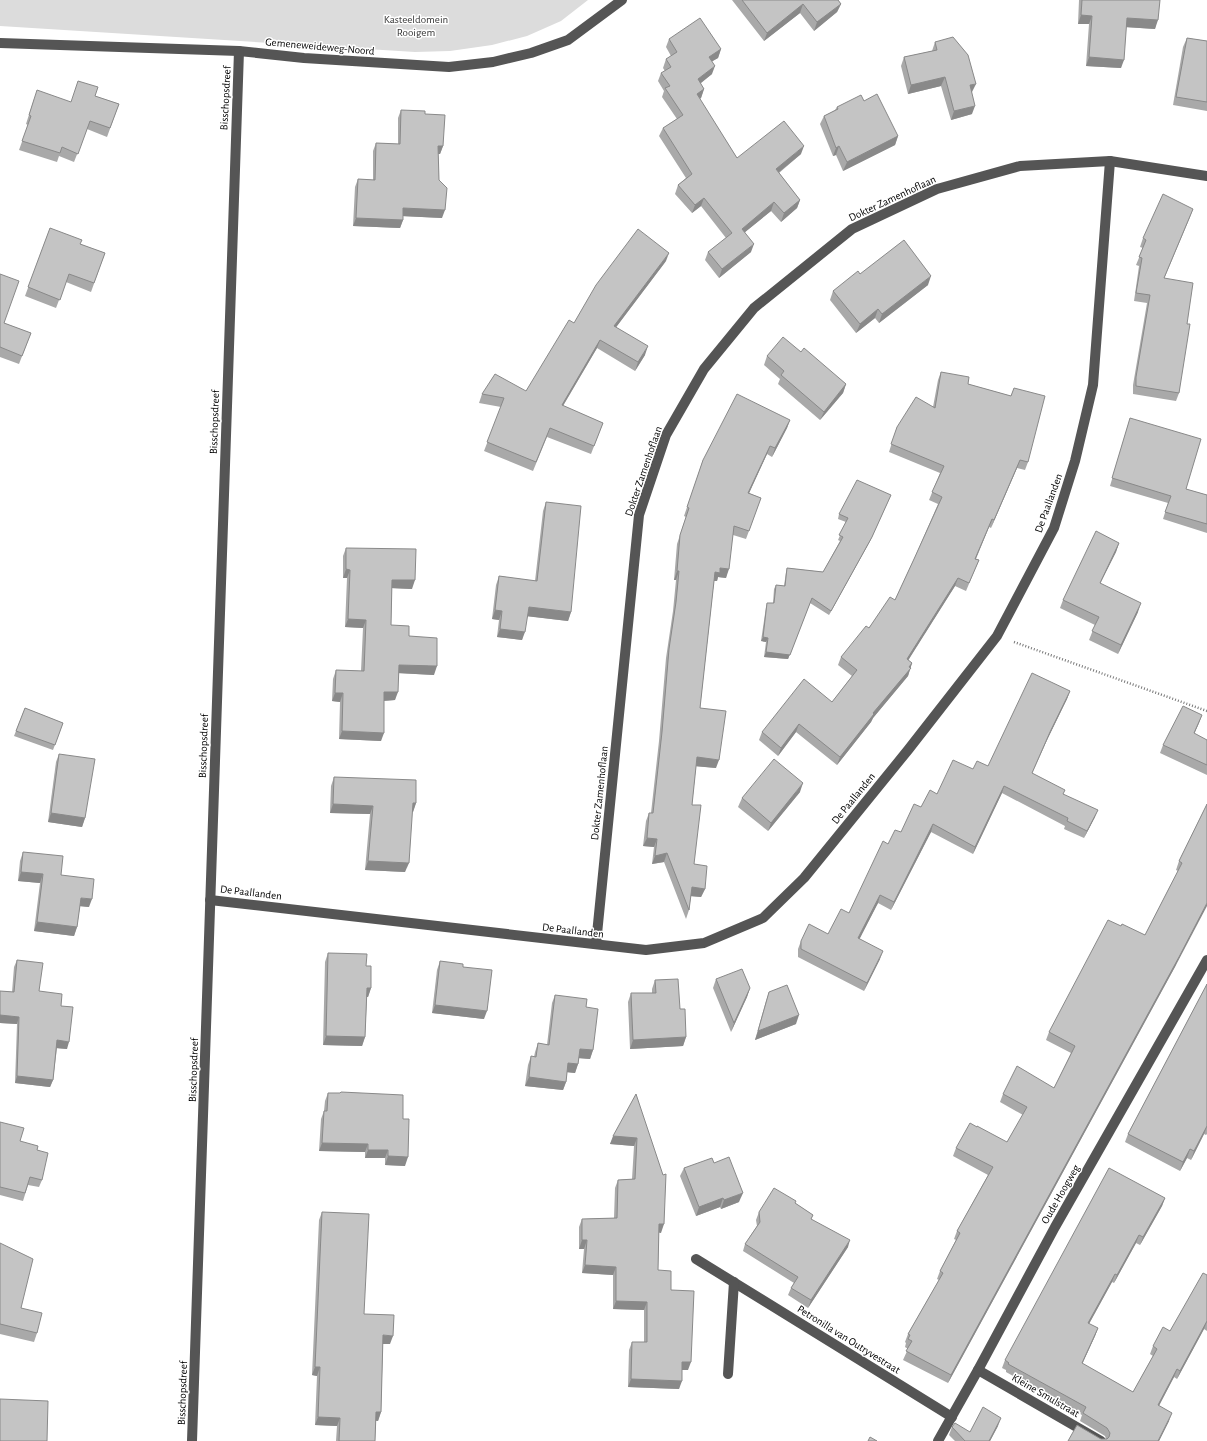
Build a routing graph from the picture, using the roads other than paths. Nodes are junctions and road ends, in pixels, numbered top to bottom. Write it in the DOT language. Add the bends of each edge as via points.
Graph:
graph roads {
  1 [pos="622,0"];
  2 [pos="0,43"];
  3 [pos="239,52"];
  4 [pos="1110,161"];
  5 [pos="1207,176"];
  6 [pos="210,900"];
  7 [pos="596,944"];
  8 [pos="1207,960"];
  9 [pos="696,1259"];
  10 [pos="734,1282"];
  11 [pos="978,1370"];
  12 [pos="728,1374"];
  13 [pos="952,1417"];
  14 [pos="192,1441"];
  15 [pos="938,1441"];
  16 [pos="1102,1441"];
  1 -- 3 [label="street, Gemeneweideweg-Noord" via="568,40 530,53 464,66 350,61"];
  2 -- 3 [label="street, Gemeneweideweg-Noord"];
  3 -- 6 [label="street, Bisschopsdreef"];
  4 -- 5 [label="street, Dokter Zamenhoflaan"];
  4 -- 7 [label="street, De Paallanden" via="1092,385 1075,461 1054,528 997,636 804,878 763,918 704,943 646,950"];
  4 -- 7 [label="street, Dokter Zamenhoflaan" via="1020,166 937,189 852,228 754,308 704,369 666,435 639,515"];
  6 -- 7 [label="street, De Paallanden"];
  6 -- 14 [label="street, Bisschopsdreef"];
  8 -- 11 [label="street, Oude Hoogweg" via="1055,1226"];
  9 -- 10 [label="street, Petronilla van Outryvestraat"];
  10 -- 12 [label="street"];
  10 -- 13 [label="street, Petronilla van Outryvestraat"];
  11 -- 13 [label="street, Oude Hoogweg"];
  11 -- 16 [label="street, Kleine Smulstraat"];
  13 -- 15 [label="street, Oude Hoogweg"];
}
